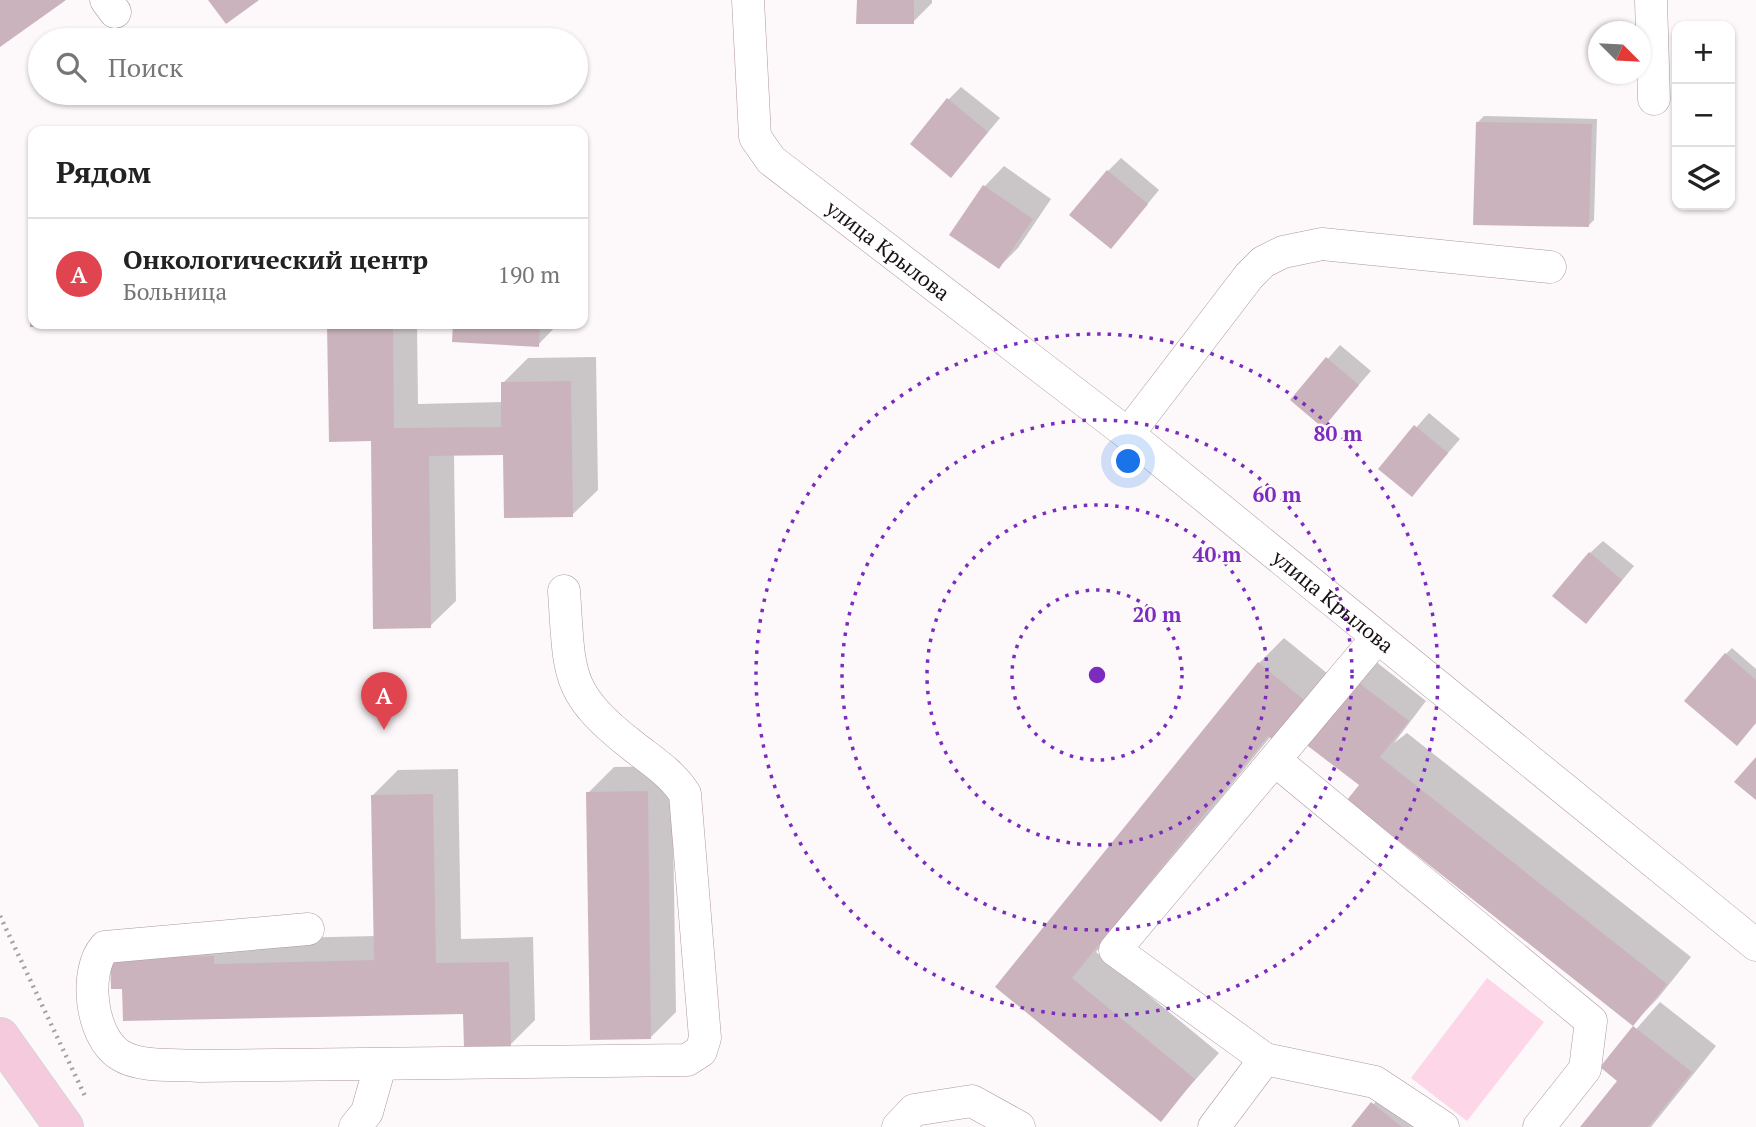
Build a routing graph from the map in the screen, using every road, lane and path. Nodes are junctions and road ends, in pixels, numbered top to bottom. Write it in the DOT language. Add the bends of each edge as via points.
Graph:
graph roads {
  1 [pos="748,0"];
  2 [pos="1651,0"];
  3 [pos="1654,99"];
  4 [pos="1550,267"];
  5 [pos="1128,434"];
  6 [pos="564,591"];
  7 [pos="1376,639"];
  8 [pos="1276,761"];
  9 [pos="0,916"];
  10 [pos="308,929"];
  11 [pos="1756,944"];
  12 [pos="0,1037"];
  13 [pos="1265,1059"];
  14 [pos="380,1066"];
  15 [pos="76,1115"];
  16 [pos="355,1127"];
  17 [pos="898,1127"];
  18 [pos="1019,1127"];
  19 [pos="1214,1127"];
  20 [pos="1443,1127"];
  21 [pos="1539,1127"];
  1 -- 5 [label="street, улица Крылова" via="755,136 771,160"];
  2 -- 3 [label="street"];
  4 -- 5 [label="street" via="1322,244 1283,252 1249,275"];
  5 -- 7 [label="street, улица Крылова"];
  6 -- 14 [label="street" via="574,683 590,709 667,773 685,794 705,1038 701,1051 687,1060"];
  7 -- 8 [label="street"];
  7 -- 11 [label="street, улица Крылова"];
  8 -- 13 [label="street" via="1115,950"];
  8 -- 21 [label="street" via="1591,1021 1585,1069"];
  9 -- 15 [label="path"];
  10 -- 14 [label="street" via="105,947 98,955 94,975 98,1023 119,1055 136,1061 200,1066"];
  12 -- 15 [label="main road"];
  13 -- 19 [label="street"];
  13 -- 20 [label="street" via="1375,1082"];
  14 -- 16 [label="street" via="367,1112"];
  17 -- 18 [label="street" via="914,1110 972,1101"];
}
